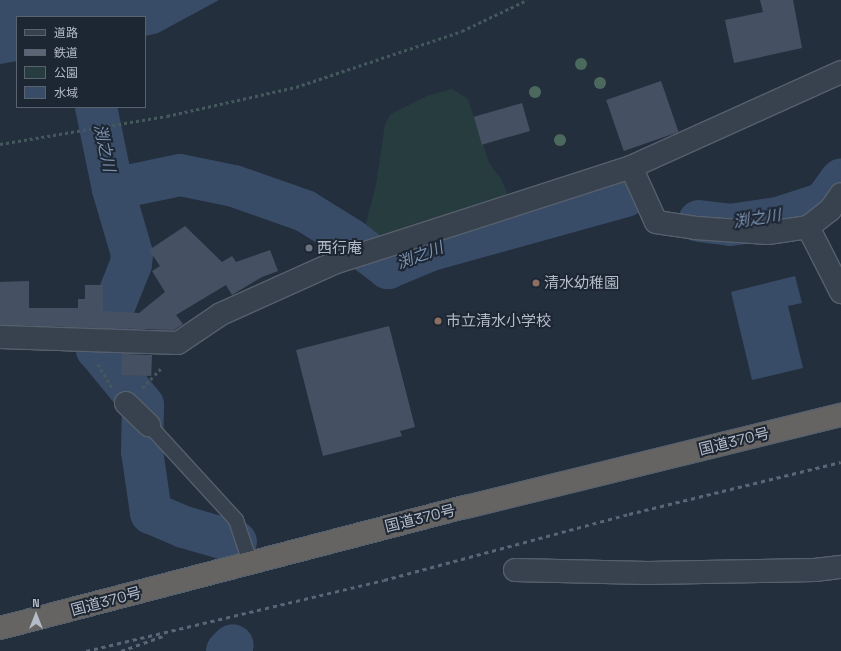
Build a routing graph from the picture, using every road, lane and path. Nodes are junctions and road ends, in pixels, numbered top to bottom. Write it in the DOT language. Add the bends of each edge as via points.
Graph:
graph roads {
  1 [pos="527,0"];
  2 [pos="841,72"];
  3 [pos="0,144"];
  4 [pos="631,167"];
  5 [pos="841,194"];
  6 [pos="808,227"];
  7 [pos="841,292"];
  8 [pos="0,337"];
  9 [pos="178,343"];
  10 [pos="98,362"];
  11 [pos="132,402"];
  12 [pos="841,414"];
  13 [pos="149,425"];
  14 [pos="250,562"];
  15 [pos="841,567"];
  16 [pos="516,570"];
  17 [pos="0,628"];
  1 -- 3 [label="path" via="462,31 296,87 167,116"];
  2 -- 4 [label="street"];
  4 -- 6 [label="street" via="656,222 754,232"];
  4 -- 9 [label="street" via="334,263 220,314"];
  5 -- 6 [label="street" via="830,210"];
  6 -- 7 [label="street"];
  8 -- 9 [label="street"];
  9 -- 11 [label="path"];
  10 -- 11 [label="path" via="117,395"];
  11 -- 13 [label="street"];
  12 -- 14 [label="highway, 国道370号"];
  13 -- 14 [label="lane" via="236,520"];
  14 -- 17 [label="highway, 国道370号"];
  15 -- 16 [label="street" via="815,570 648,573"];
}
